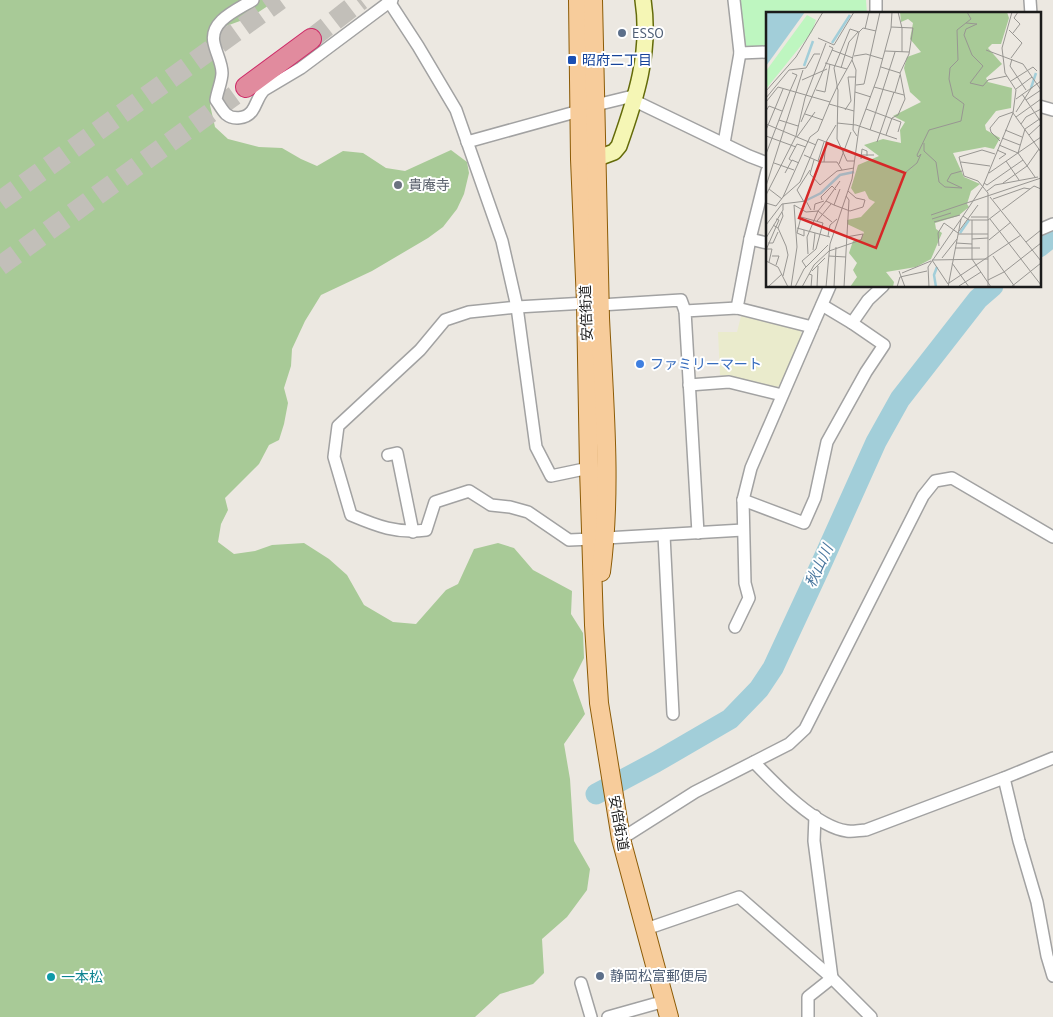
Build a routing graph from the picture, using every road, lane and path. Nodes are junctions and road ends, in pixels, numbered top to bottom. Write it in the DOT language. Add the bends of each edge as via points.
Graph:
graph roads {
  1 [pos="253,0"];
  2 [pos="578,0"];
  3 [pos="593,0"];
  4 [pos="643,0"];
  5 [pos="734,0"];
  6 [pos="389,1"];
  7 [pos="311,39"];
  8 [pos="766,52"];
  9 [pos="740,53"];
  10 [pos="246,87"];
  11 [pos="636,98"];
  12 [pos="596,105"];
  13 [pos="1040,106"];
  14 [pos="1053,110"];
  15 [pos="579,111"];
  16 [pos="467,142"];
  17 [pos="724,143"];
  18 [pos="598,158"];
  19 [pos="766,163"];
  20 [pos="766,175"];
  21 [pos="1053,224"];
  22 [pos="1040,230"];
  23 [pos="750,240"];
  24 [pos="766,243"];
  25 [pos="829,288"];
  26 [pos="881,288"];
  27 [pos="593,304"];
  28 [pos="822,306"];
  29 [pos="517,307"];
  30 [pos="738,308"];
  31 [pos="685,311"];
  32 [pos="852,323"];
  33 [pos="812,327"];
  34 [pos="689,385"];
  35 [pos="782,395"];
  36 [pos="388,455"];
  37 [pos="589,468"];
  38 [pos="743,500"];
  39 [pos="743,530"];
  40 [pos="413,532"];
  41 [pos="698,533"];
  42 [pos="664,535"];
  43 [pos="1053,537"];
  44 [pos="599,538"];
  45 [pos="736,627"];
  46 [pos="673,714"];
  47 [pos="1053,758"];
  48 [pos="754,762"];
  49 [pos="1004,778"];
  50 [pos="815,816"];
  51 [pos="621,839"];
  52 [pos="646,929"];
  53 [pos="1053,976"];
  54 [pos="832,978"];
  55 [pos="581,983"];
  56 [pos="667,1009"];
  57 [pos="591,1017"];
  58 [pos="608,1017"];
  59 [pos="808,1017"];
  60 [pos="871,1017"];
  1 -- 6 [label="street" via="224,18 214,34 213,42 222,68 216,100 226,114 237,118 252,111 264,90 301,68"];
  2 -- 15 [label="main road, 安倍街道"];
  3 -- 12 [label="main road, 安倍街道"];
  4 -- 11 [label="street" via="644,58"];
  5 -- 9 [label="street"];
  6 -- 16 [label="street" via="451,101"];
  7 -- 10 [label="highway"];
  8 -- 9 [label="street"];
  9 -- 17 [label="street"];
  11 -- 12 [label="street"];
  11 -- 17 [label="street"];
  11 -- 18 [label="street" via="619,146 614,152"];
  12 -- 18 [label="main road, 安倍街道"];
  13 -- 14 [label="street"];
  15 -- 16 [label="street"];
  15 -- 27 [label="main road, 安倍街道"];
  16 -- 29 [label="street" via="502,241"];
  17 -- 19 [label="street"];
  18 -- 27 [label="main road, 安倍街道"];
  20 -- 23 [label="street"];
  21 -- 22 [label="street"];
  23 -- 24 [label="street"];
  23 -- 30 [label="street"];
  25 -- 28 [label="street"];
  26 -- 32 [label="street"];
  27 -- 29 [label="street"];
  27 -- 31 [label="street" via="682,300"];
  27 -- 37 [label="main road, 安倍街道"];
  27 -- 44 [label="main road, 安倍街道" via="606,467"];
  28 -- 32 [label="street"];
  28 -- 33 [label="street"];
  29 -- 37 [label="street" via="536,447 551,476"];
  29 -- 40 [label="street" via="470,312 445,320 420,350 338,426 334,457 351,515 382,528"];
  30 -- 31 [label="street"];
  30 -- 33 [label="street"];
  31 -- 34 [label="street"];
  32 -- 38 [label="street" via="884,345 828,442 815,498 804,523"];
  33 -- 35 [label="street"];
  34 -- 35 [label="street" via="729,382"];
  34 -- 41 [label="street"];
  35 -- 38 [label="street" via="751,468"];
  36 -- 40 [label="street" via="397,453"];
  37 -- 44 [label="main road, 安倍街道"];
  38 -- 39 [label="street"];
  39 -- 41 [label="street"];
  39 -- 45 [label="street" via="745,583 749,598"];
  40 -- 44 [label="street" via="426,530 435,502 469,491 491,505 528,512 569,540"];
  41 -- 42 [label="street"];
  42 -- 44 [label="street"];
  42 -- 46 [label="street"];
  43 -- 48 [label="street" via="952,478 935,481 923,496 805,728 789,744"];
  44 -- 51 [label="main road, 安倍街道" via="594,625 599,703"];
  47 -- 49 [label="street"];
  48 -- 50 [label="street" via="780,789"];
  48 -- 51 [label="street" via="696,792"];
  49 -- 50 [label="street" via="866,830 836,828"];
  49 -- 53 [label="street"];
  50 -- 54 [label="street" via="814,841"];
  51 -- 52 [label="main road, 安倍街道"];
  52 -- 54 [label="street" via="738,897"];
  52 -- 56 [label="main road, 安倍街道"];
  54 -- 59 [label="street" via="808,997"];
  54 -- 60 [label="street"];
  55 -- 57 [label="street"];
  56 -- 58 [label="street"];
}
